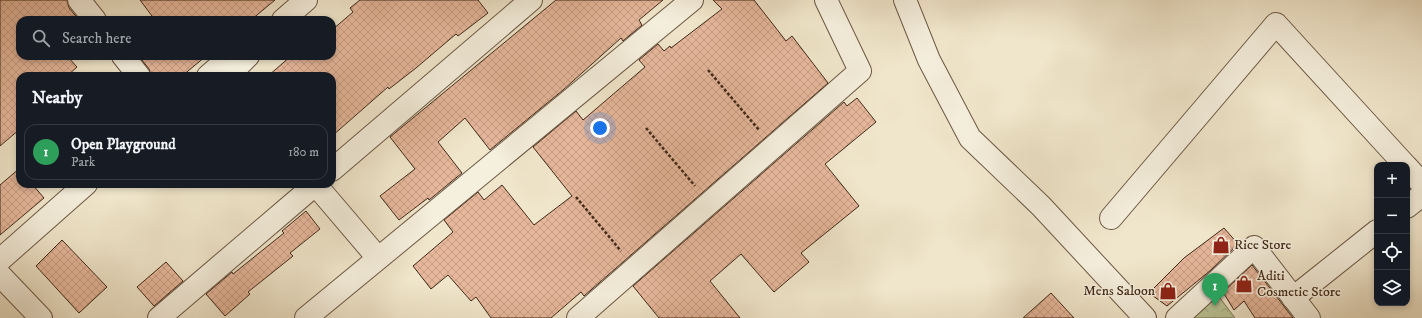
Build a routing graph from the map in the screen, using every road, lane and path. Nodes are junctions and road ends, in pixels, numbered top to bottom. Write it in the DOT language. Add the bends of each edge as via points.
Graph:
graph roads {
  1 [pos="79,0"];
  2 [pos="294,0"];
  3 [pos="306,0"];
  4 [pos="531,0"];
  5 [pos="692,0"];
  6 [pos="826,0"];
  7 [pos="905,0"];
  8 [pos="92,16"];
  9 [pos="276,16"];
  10 [pos="288,16"];
  11 [pos="126,60"];
  12 [pos="226,60"];
  13 [pos="244,60"];
  14 [pos="708,70"];
  15 [pos="136,72"];
  16 [pos="213,72"];
  17 [pos="232,72"];
  18 [pos="646,128"];
  19 [pos="773,147"];
  20 [pos="1402,162"];
  21 [pos="336,167"];
  22 [pos="1410,170"];
  23 [pos="1422,184"];
  24 [pos="81,188"];
  25 [pos="311,188"];
  26 [pos="319,188"];
  27 [pos="1422,195"];
  28 [pos="576,197"];
  29 [pos="709,203"];
  30 [pos="1410,205"];
  31 [pos="1111,218"];
  32 [pos="1374,233"];
  33 [pos="378,258"];
  34 [pos="0,260"];
  35 [pos="635,268"];
  36 [pos="0,275"];
  37 [pos="1294,298"];
  38 [pos="41,318"];
  39 [pos="159,318"];
  40 [pos="306,318"];
  41 [pos="578,318"];
  42 [pos="1145,318"];
  43 [pos="1177,318"];
  44 [pos="1309,318"];
  1 -- 8 [label="street"];
  2 -- 9 [label="street"];
  3 -- 10 [label="street"];
  4 -- 21 [label="street"];
  5 -- 33 [label="street"];
  6 -- 19 [label="street" via="860,71"];
  7 -- 42 [label="street" via="929,60 970,138 1041,206"];
  11 -- 15 [label="street"];
  12 -- 16 [label="street"];
  13 -- 17 [label="street"];
  14 -- 19 [label="path"];
  18 -- 29 [label="path"];
  19 -- 29 [label="street"];
  20 -- 31 [label="street" via="1276,24"];
  22 -- 23 [label="street"];
  24 -- 34 [label="street"];
  25 -- 39 [label="street"];
  26 -- 33 [label="street"];
  27 -- 30 [label="street"];
  28 -- 35 [label="path"];
  29 -- 35 [label="street"];
  32 -- 37 [label="street"];
  33 -- 40 [label="street"];
  35 -- 41 [label="street"];
  36 -- 38 [label="street"];
  37 -- 43 [label="street" via="1254,247"];
  37 -- 44 [label="street"];
}
